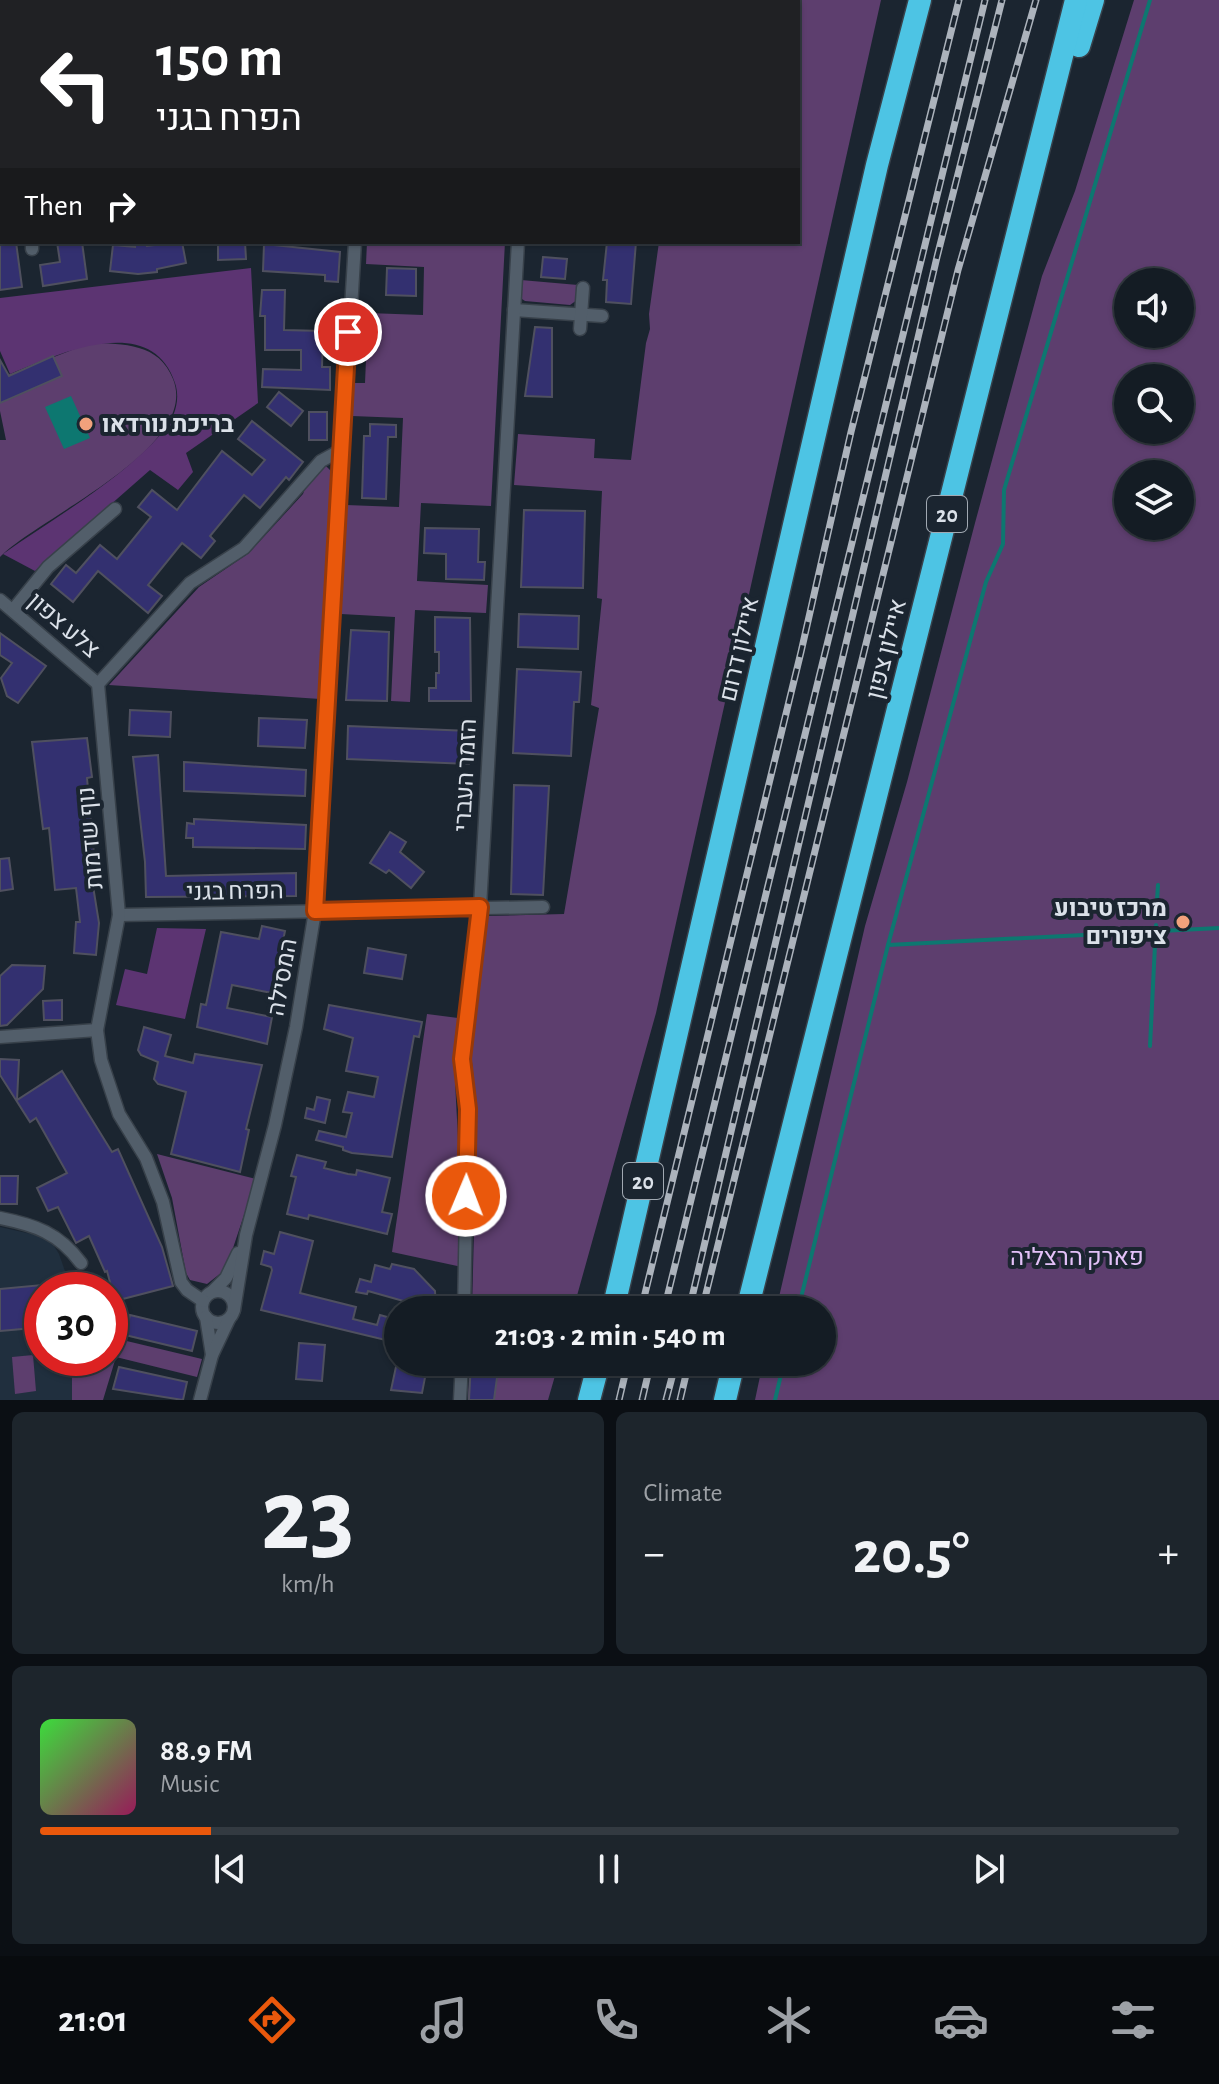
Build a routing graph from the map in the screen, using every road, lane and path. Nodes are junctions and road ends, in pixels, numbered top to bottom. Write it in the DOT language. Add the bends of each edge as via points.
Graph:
graph roads {
  1 [pos="912,0"];
  2 [pos="920,0"];
  3 [pos="1076,0"];
  4 [pos="1093,0"];
  5 [pos="877,165"];
  6 [pos="355,244"];
  7 [pos="518,244"];
  8 [pos="583,288"];
  9 [pos="514,310"];
  10 [pos="581,315"];
  11 [pos="602,316"];
  12 [pos="580,329"];
  13 [pos="981,377"];
  14 [pos="343,449"];
  15 [pos="115,509"];
  16 [pos="0,600"];
  17 [pos="13,610"];
  18 [pos="98,684"];
  19 [pos="480,907"];
  20 [pos="543,907"];
  21 [pos="315,911"];
  22 [pos="119,915"];
  23 [pos="97,1030"];
  24 [pos="0,1037"];
  25 [pos="0,1218"];
  26 [pos="246,1235"];
  27 [pos="81,1263"];
  28 [pos="208,1296"];
  29 [pos="464,1296"];
  30 [pos="616,1296"];
  31 [pos="751,1296"];
  32 [pos="231,1315"];
  33 [pos="206,1317"];
  34 [pos="212,1355"];
  35 [pos="461,1376"];
  36 [pos="595,1376"];
  37 [pos="731,1376"];
  38 [pos="200,1400"];
  39 [pos="460,1400"];
  40 [pos="589,1400"];
  41 [pos="725,1400"];
  1 -- 5 [label="highway"];
  2 -- 5 [label="highway, איילון דרום / 20"];
  3 -- 13 [label="highway, איילון צפון / 20"];
  4 -- 13 [label="highway"];
  5 -- 30 [label="highway, איילון דרום / 20"];
  6 -- 14 [label="street, המסילה"];
  7 -- 9 [label="street, הזמר העברי"];
  8 -- 10 [label="street"];
  9 -- 10 [label="street"];
  9 -- 19 [label="street, הזמר העברי"];
  10 -- 11 [label="street"];
  10 -- 12 [label="street"];
  13 -- 31 [label="highway, איילון צפון / 20"];
  14 -- 18 [label="street" via="321,461 244,548 190,583"];
  14 -- 21 [label="street, המסילה"];
  15 -- 17 [label="street" via="48,567"];
  16 -- 17 [label="street, צלע צפון"];
  17 -- 18 [label="street, צלע צפון"];
  18 -- 22 [label="street, נוף שדמות"];
  19 -- 20 [label="street, הפרח בגני"];
  19 -- 21 [label="street, הפרח בגני"];
  19 -- 29 [label="street, הזמר העברי" via="462,1059 468,1109"];
  21 -- 22 [label="street, הפרח בגני"];
  21 -- 26 [label="street, המסילה" via="284,1084"];
  22 -- 23 [label="street, נוף שדמות"];
  23 -- 24 [label="street"];
  23 -- 28 [label="street, נוף שדמות" via="119,1114 146,1158 163,1202 181,1282 187,1290"];
  25 -- 27 [label="street" via="50,1231"];
  26 -- 28 [label="street, המסילה" via="226,1278"];
  26 -- 32 [label="street, המסילה"];
  28 -- 32 [label="street" via="226,1293 233,1300"];
  28 -- 33 [label="street"];
  32 -- 33 [label="street" via="220,1323"];
  32 -- 34 [label="street, המסילה"];
  33 -- 34 [label="street, המסילה"];
  34 -- 38 [label="street, המסילה"];
  35 -- 39 [label="street"];
  36 -- 40 [label="highway"];
  37 -- 41 [label="highway"];
}
